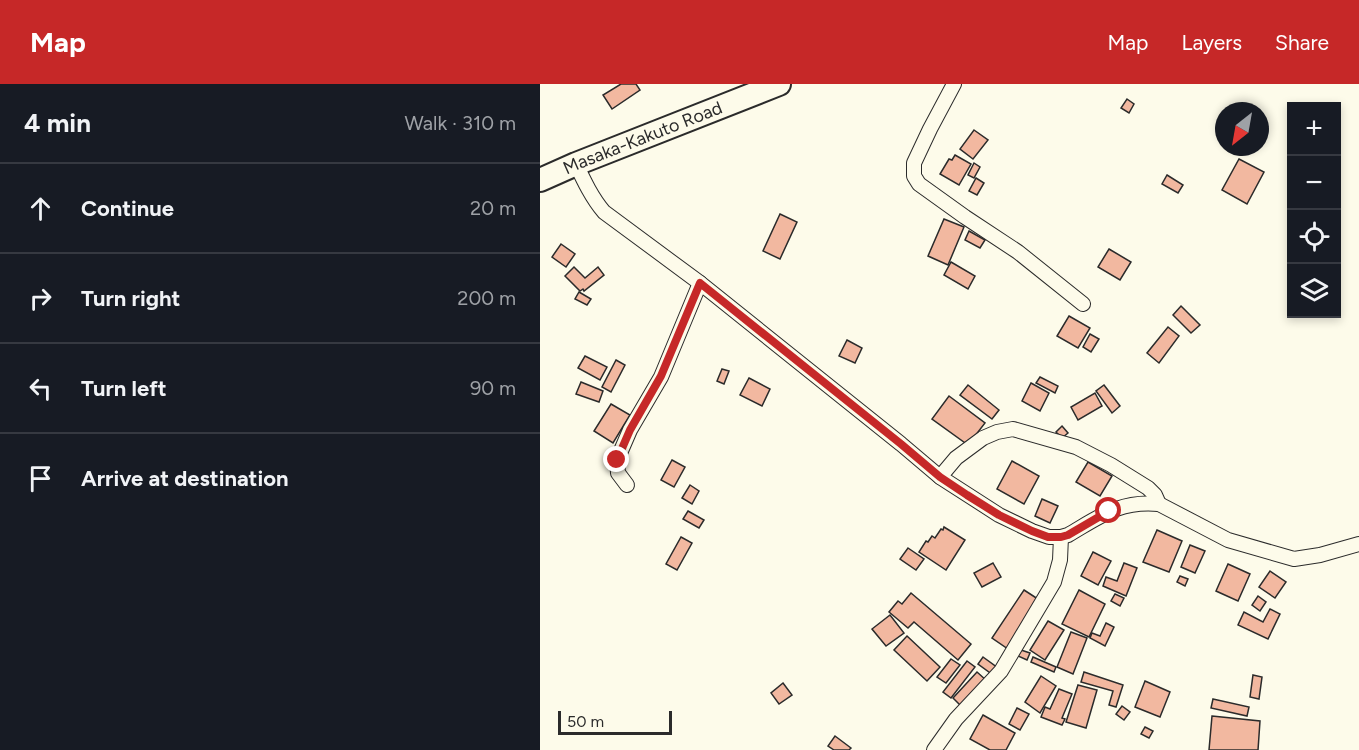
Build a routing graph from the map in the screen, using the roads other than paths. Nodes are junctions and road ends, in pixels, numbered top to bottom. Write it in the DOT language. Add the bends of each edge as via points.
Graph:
graph roads {
  1 [pos="779,84"];
  2 [pos="954,84"];
  3 [pos="576,164"];
  4 [pos="540,180"];
  5 [pos="700,283"];
  6 [pos="1083,304"];
  7 [pos="940,477"];
  8 [pos="627,485"];
  9 [pos="1159,504"];
  10 [pos="1061,537"];
  11 [pos="1359,544"];
  12 [pos="934,750"];
  1 -- 3 [label="highway, Masaka-Kakuto Road"];
  2 -- 6 [label="street" via="914,163 914,176 919,184 1018,252"];
  3 -- 4 [label="highway, Masaka-Kakuto Road"];
  3 -- 5 [label="street" via="604,212"];
  5 -- 7 [label="street"];
  5 -- 8 [label="street" via="661,376 617,460 618,473"];
  7 -- 9 [label="street" via="956,458 983,438 1013,429 1076,447 1148,488"];
  7 -- 10 [label="street" via="999,515 1048,537"];
  9 -- 10 [label="street" via="1137,502 1109,511"];
  9 -- 11 [label="street" via="1228,540 1294,559"];
  10 -- 12 [label="street" via="1054,582 1001,671 956,718"];
}
